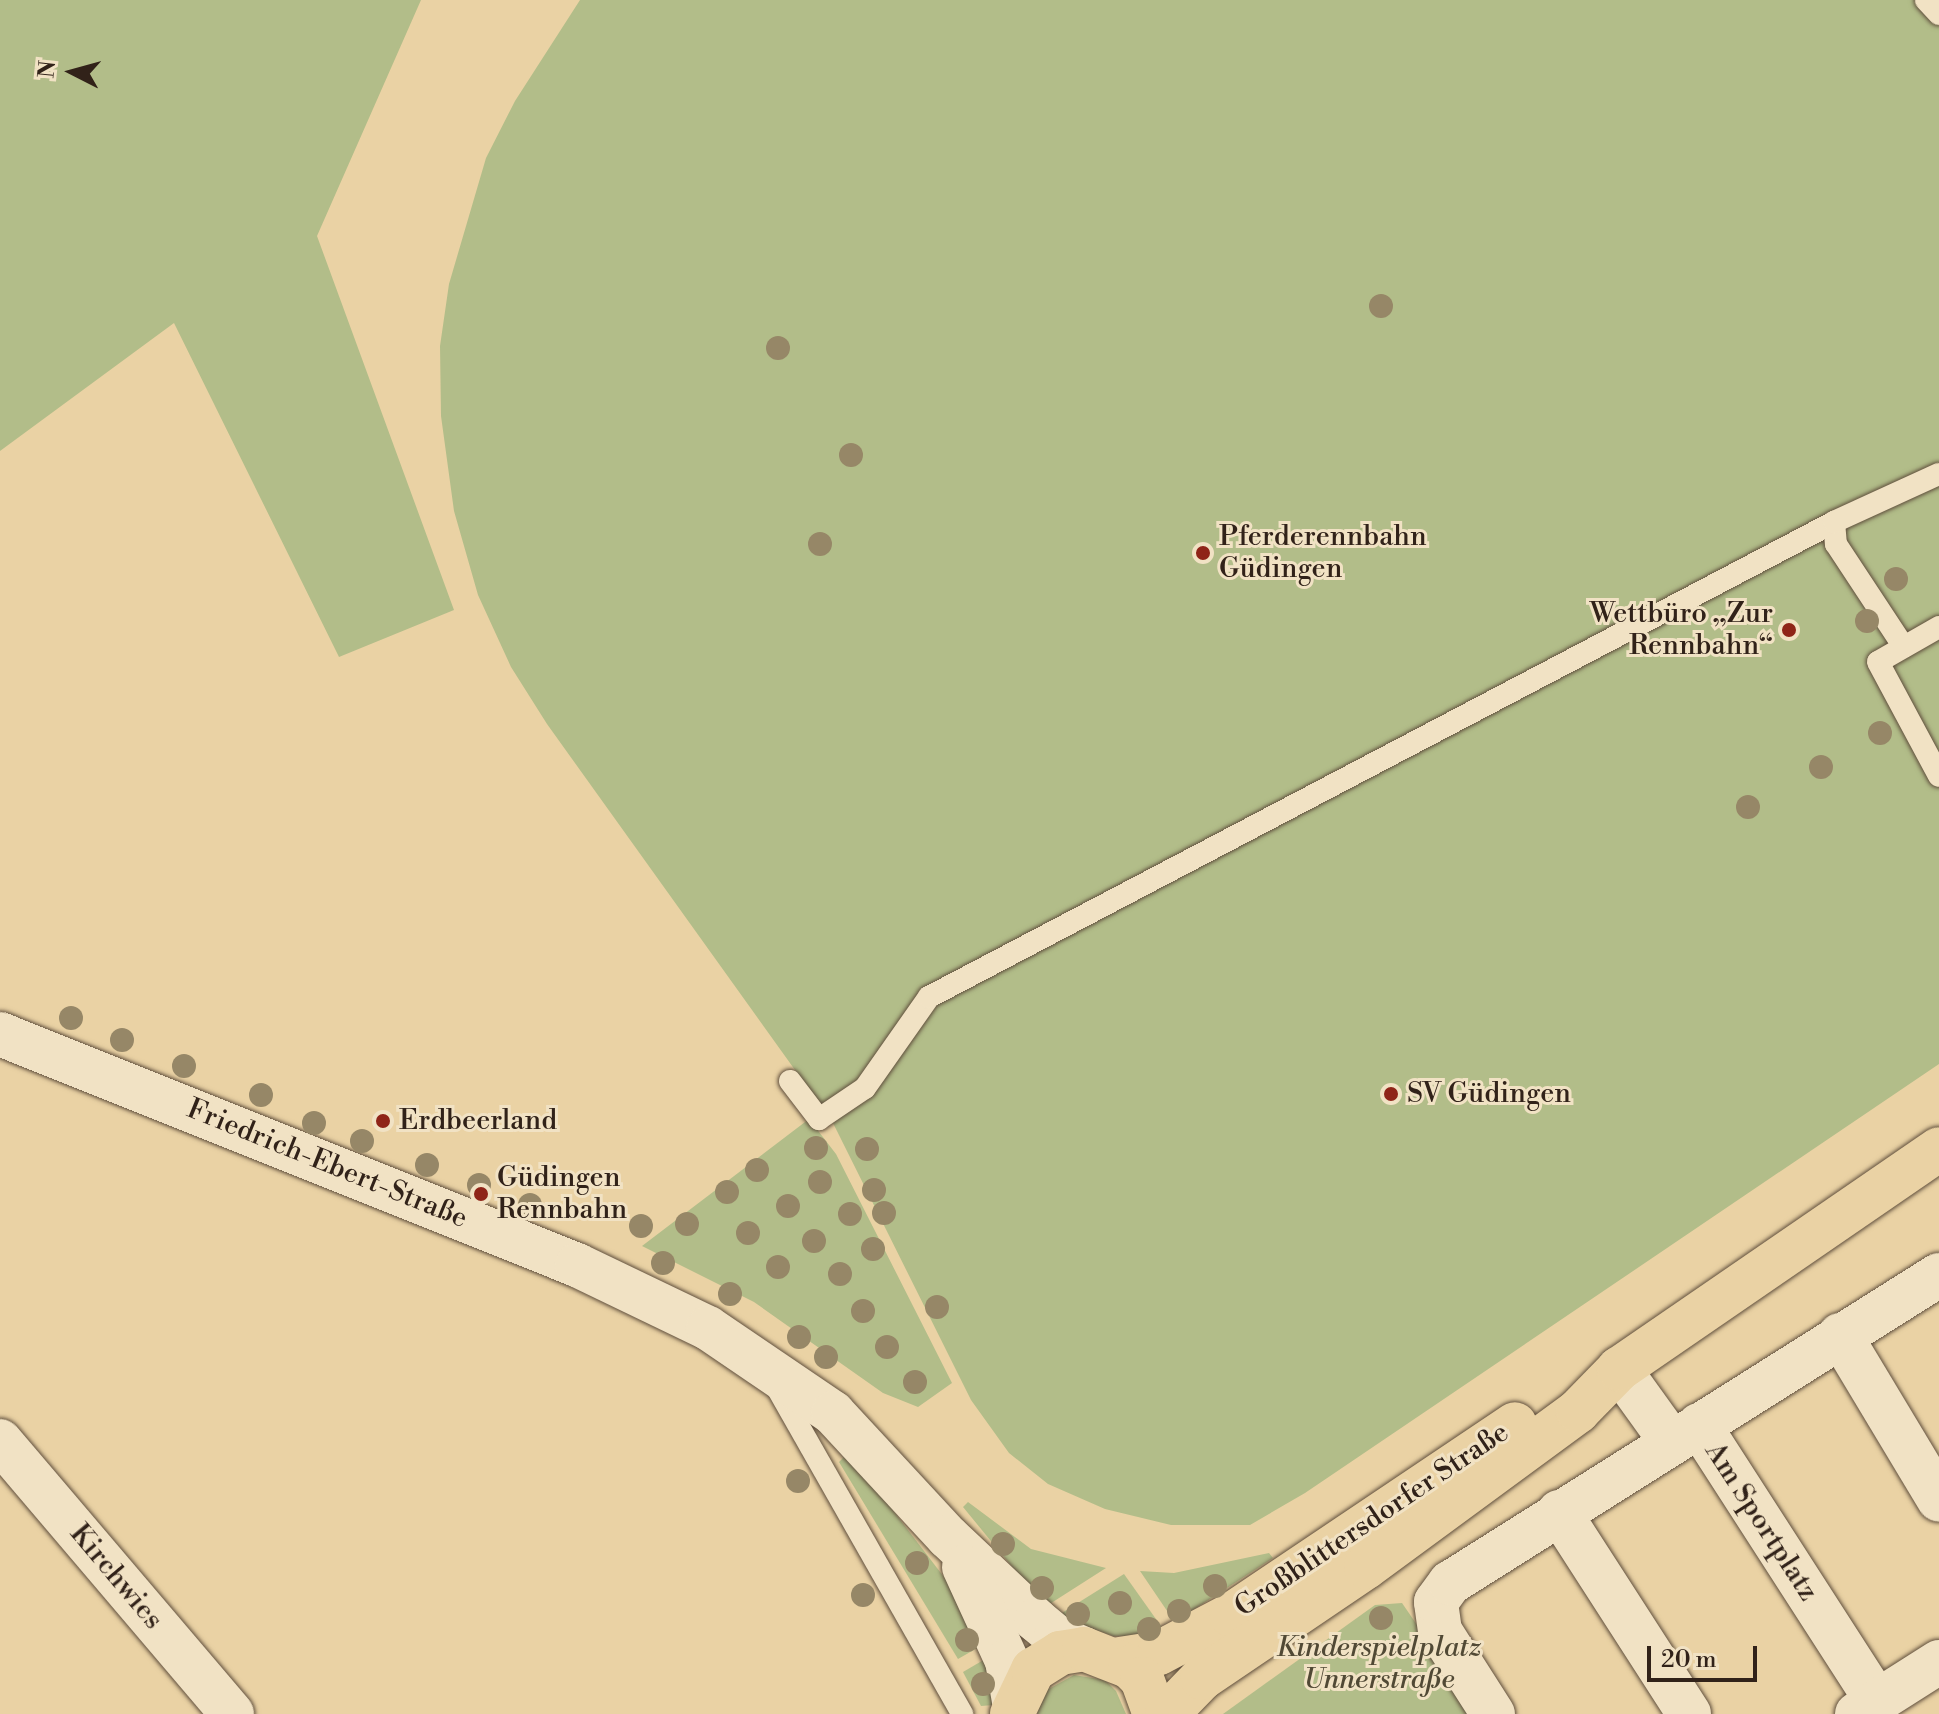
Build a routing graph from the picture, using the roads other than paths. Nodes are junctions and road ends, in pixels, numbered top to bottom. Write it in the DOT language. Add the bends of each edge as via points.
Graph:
graph roads {
  1 [pos="1926,0"];
  2 [pos="1939,14"];
  3 [pos="1939,474"];
  4 [pos="1834,522"];
  5 [pos="1939,627"];
  6 [pos="1904,647"];
  7 [pos="1939,776"];
  8 [pos="0,1034"];
  9 [pos="790,1081"];
  10 [pos="1939,1149"];
  11 [pos="1939,1275"];
  12 [pos="1840,1335"];
  13 [pos="762,1360"];
  14 [pos="1619,1369"];
  15 [pos="1685,1433"];
  16 [pos="0,1441"];
  17 [pos="1939,1500"];
  18 [pos="1559,1512"];
  19 [pos="948,1537"];
  20 [pos="1102,1654"];
  21 [pos="1939,1662"];
  22 [pos="1866,1707"];
  23 [pos="1013,1708"];
  24 [pos="1678,1710"];
  25 [pos="232,1714"];
  26 [pos="962,1714"];
  27 [pos="1155,1714"];
  28 [pos="1167,1714"];
  29 [pos="1493,1714"];
  1 -- 2 [label="lane"];
  3 -- 4 [label="lane"];
  4 -- 6 [label="lane" via="1836,544"];
  4 -- 9 [label="lane" via="929,997 865,1088 819,1119"];
  5 -- 6 [label="lane"];
  6 -- 7 [label="lane" via="1878,662"];
  8 -- 13 [label="street, Friedrich-Ebert-Straße" via="608,1278"];
  10 -- 14 [label="main road, Großblittersdorfer Straße"];
  11 -- 12 [label="street, Am Sportplatz"];
  12 -- 15 [label="street, Am Sportplatz"];
  12 -- 17 [label="street"];
  13 -- 19 [label="street, Friedrich-Ebert-Straße" via="833,1413"];
  13 -- 26 [label="lane"];
  14 -- 15 [label="street, Am Sportplatz"];
  14 -- 20 [label="main road, Großblittersdorfer Straße" via="1563,1392 1231,1615 1159,1653"];
  14 -- 28 [label="main road, Großblittersdorfer Straße" via="1578,1411 1366,1567 1202,1678"];
  15 -- 18 [label="street, Am Sportplatz"];
  15 -- 22 [label="street, Am Sportplatz"];
  16 -- 25 [label="street, Kirchwies"];
  18 -- 24 [label="street"];
  18 -- 29 [label="street, Am Sportplatz" via="1450,1583 1436,1602 1440,1631"];
  19 -- 20 [label="street, Friedrich-Ebert-Straße" via="1056,1637"];
  19 -- 23 [label="street, Friedrich-Ebert-Straße" via="1007,1661"];
  20 -- 23 [label="main road, Großblittersdorfer Straße" via="1044,1661"];
  20 -- 27 [label="main road" via="1142,1679"];
  21 -- 22 [label="street"];
}
